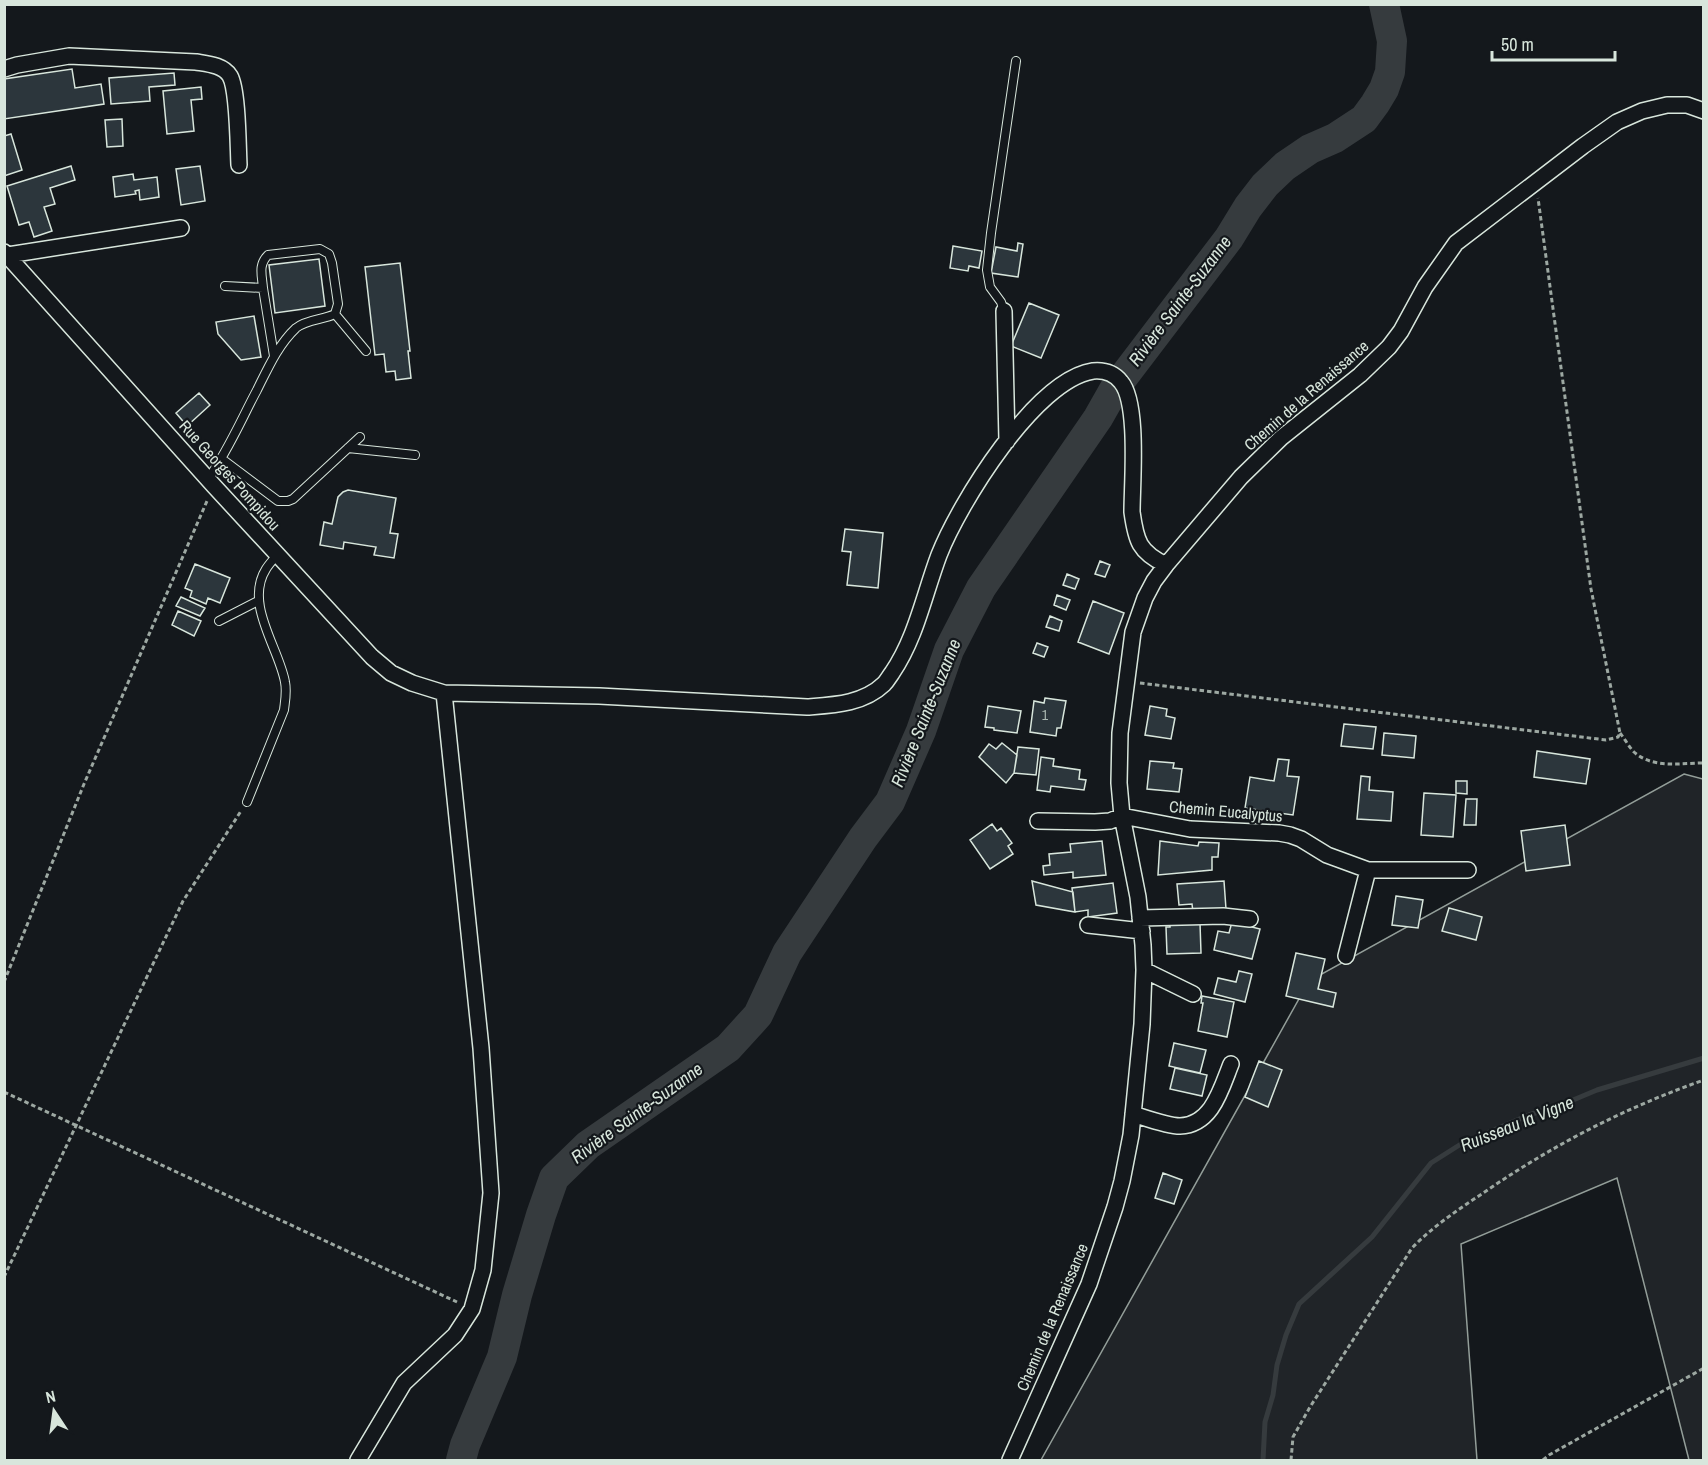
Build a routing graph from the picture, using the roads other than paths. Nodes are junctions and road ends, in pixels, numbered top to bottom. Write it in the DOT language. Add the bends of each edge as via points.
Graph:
graph roads {
  1 [pos="1016,61"];
  2 [pos="4,69"];
  3 [pos="1704,111"];
  4 [pos="239,165"];
  5 [pos="181,228"];
  6 [pos="6,254"];
  7 [pos="225,286"];
  8 [pos="263,288"];
  9 [pos="1004,311"];
  10 [pos="335,314"];
  11 [pos="366,351"];
  12 [pos="274,356"];
  13 [pos="360,437"];
  14 [pos="1007,441"];
  15 [pos="348,448"];
  16 [pos="415,455"];
  17 [pos="222,459"];
  18 [pos="211,482"];
  19 [pos="277,555"];
  20 [pos="1166,565"];
  21 [pos="258,601"];
  22 [pos="219,621"];
  23 [pos="444,693"];
  24 [pos="247,802"];
  25 [pos="1122,816"];
  26 [pos="1038,821"];
  27 [pos="1368,870"];
  28 [pos="1468,870"];
  29 [pos="1250,919"];
  30 [pos="1141,924"];
  31 [pos="1088,925"];
  32 [pos="1346,956"];
  33 [pos="1144,970"];
  34 [pos="1193,994"];
  35 [pos="1231,1064"];
  36 [pos="1133,1114"];
  37 [pos="358,1461"];
  38 [pos="1010,1461"];
  1 -- 9 [label="lane" via="987,270 990,287"];
  2 -- 4 [label="street" via="69,56 216,65 229,74 234,88"];
  3 -- 20 [label="street, Chemin de la Renaissance" via="1687,105 1667,105 1617,122 1456,243 1389,347 1240,477"];
  5 -- 6 [label="street, Rue Georges Pompidou"];
  6 -- 18 [label="street, Rue Georges Pompidou"];
  7 -- 8 [label="lane"];
  8 -- 10 [label="lane" via="262,261 268,255 320,249 329,254 332,263 338,304"];
  8 -- 12 [label="lane"];
  9 -- 14 [label="street"];
  10 -- 11 [label="lane"];
  10 -- 12 [label="lane" via="304,323"];
  12 -- 17 [label="lane"];
  13 -- 15 [label="lane"];
  14 -- 20 [label="street, Rue Georges Pompidou" via="1066,382 1100,370 1113,374 1123,383 1129,400 1134,525 1143,549"];
  14 -- 23 [label="street, Rue Georges Pompidou" via="962,508 940,554 900,661 884,684 866,697 807,707"];
  15 -- 16 [label="lane"];
  15 -- 17 [label="lane" via="288,501 278,501"];
  17 -- 18 [label="lane"];
  18 -- 19 [label="street, Rue Georges Pompidou"];
  19 -- 21 [label="lane" via="265,571"];
  19 -- 23 [label="street, Rue Georges Pompidou" via="391,673"];
  20 -- 25 [label="street, Chemin de la Renaissance" via="1154,581 1133,632 1120,733"];
  21 -- 22 [label="lane"];
  21 -- 24 [label="lane" via="282,670 286,698"];
  23 -- 37 [label="street" via="492,1193 483,1270 472,1309 455,1335 404,1383"];
  25 -- 26 [label="street, Chemin Eucalyptus" via="1110,821"];
  25 -- 27 [label="street, Chemin Eucalyptus" via="1190,829 1290,835 1327,855"];
  25 -- 30 [label="street, Chemin de la Renaissance"];
  27 -- 28 [label="street, Chemin Eucalyptus"];
  27 -- 32 [label="street"];
  29 -- 30 [label="street" via="1223,916"];
  30 -- 31 [label="street"];
  30 -- 33 [label="street, Chemin de la Renaissance"];
  33 -- 34 [label="street"];
  33 -- 36 [label="street, Chemin de la Renaissance"];
  35 -- 36 [label="street" via="1216,1100 1201,1119 1178,1126"];
  36 -- 38 [label="street, Chemin de la Renaissance" via="1122,1181 1089,1284"];
}
